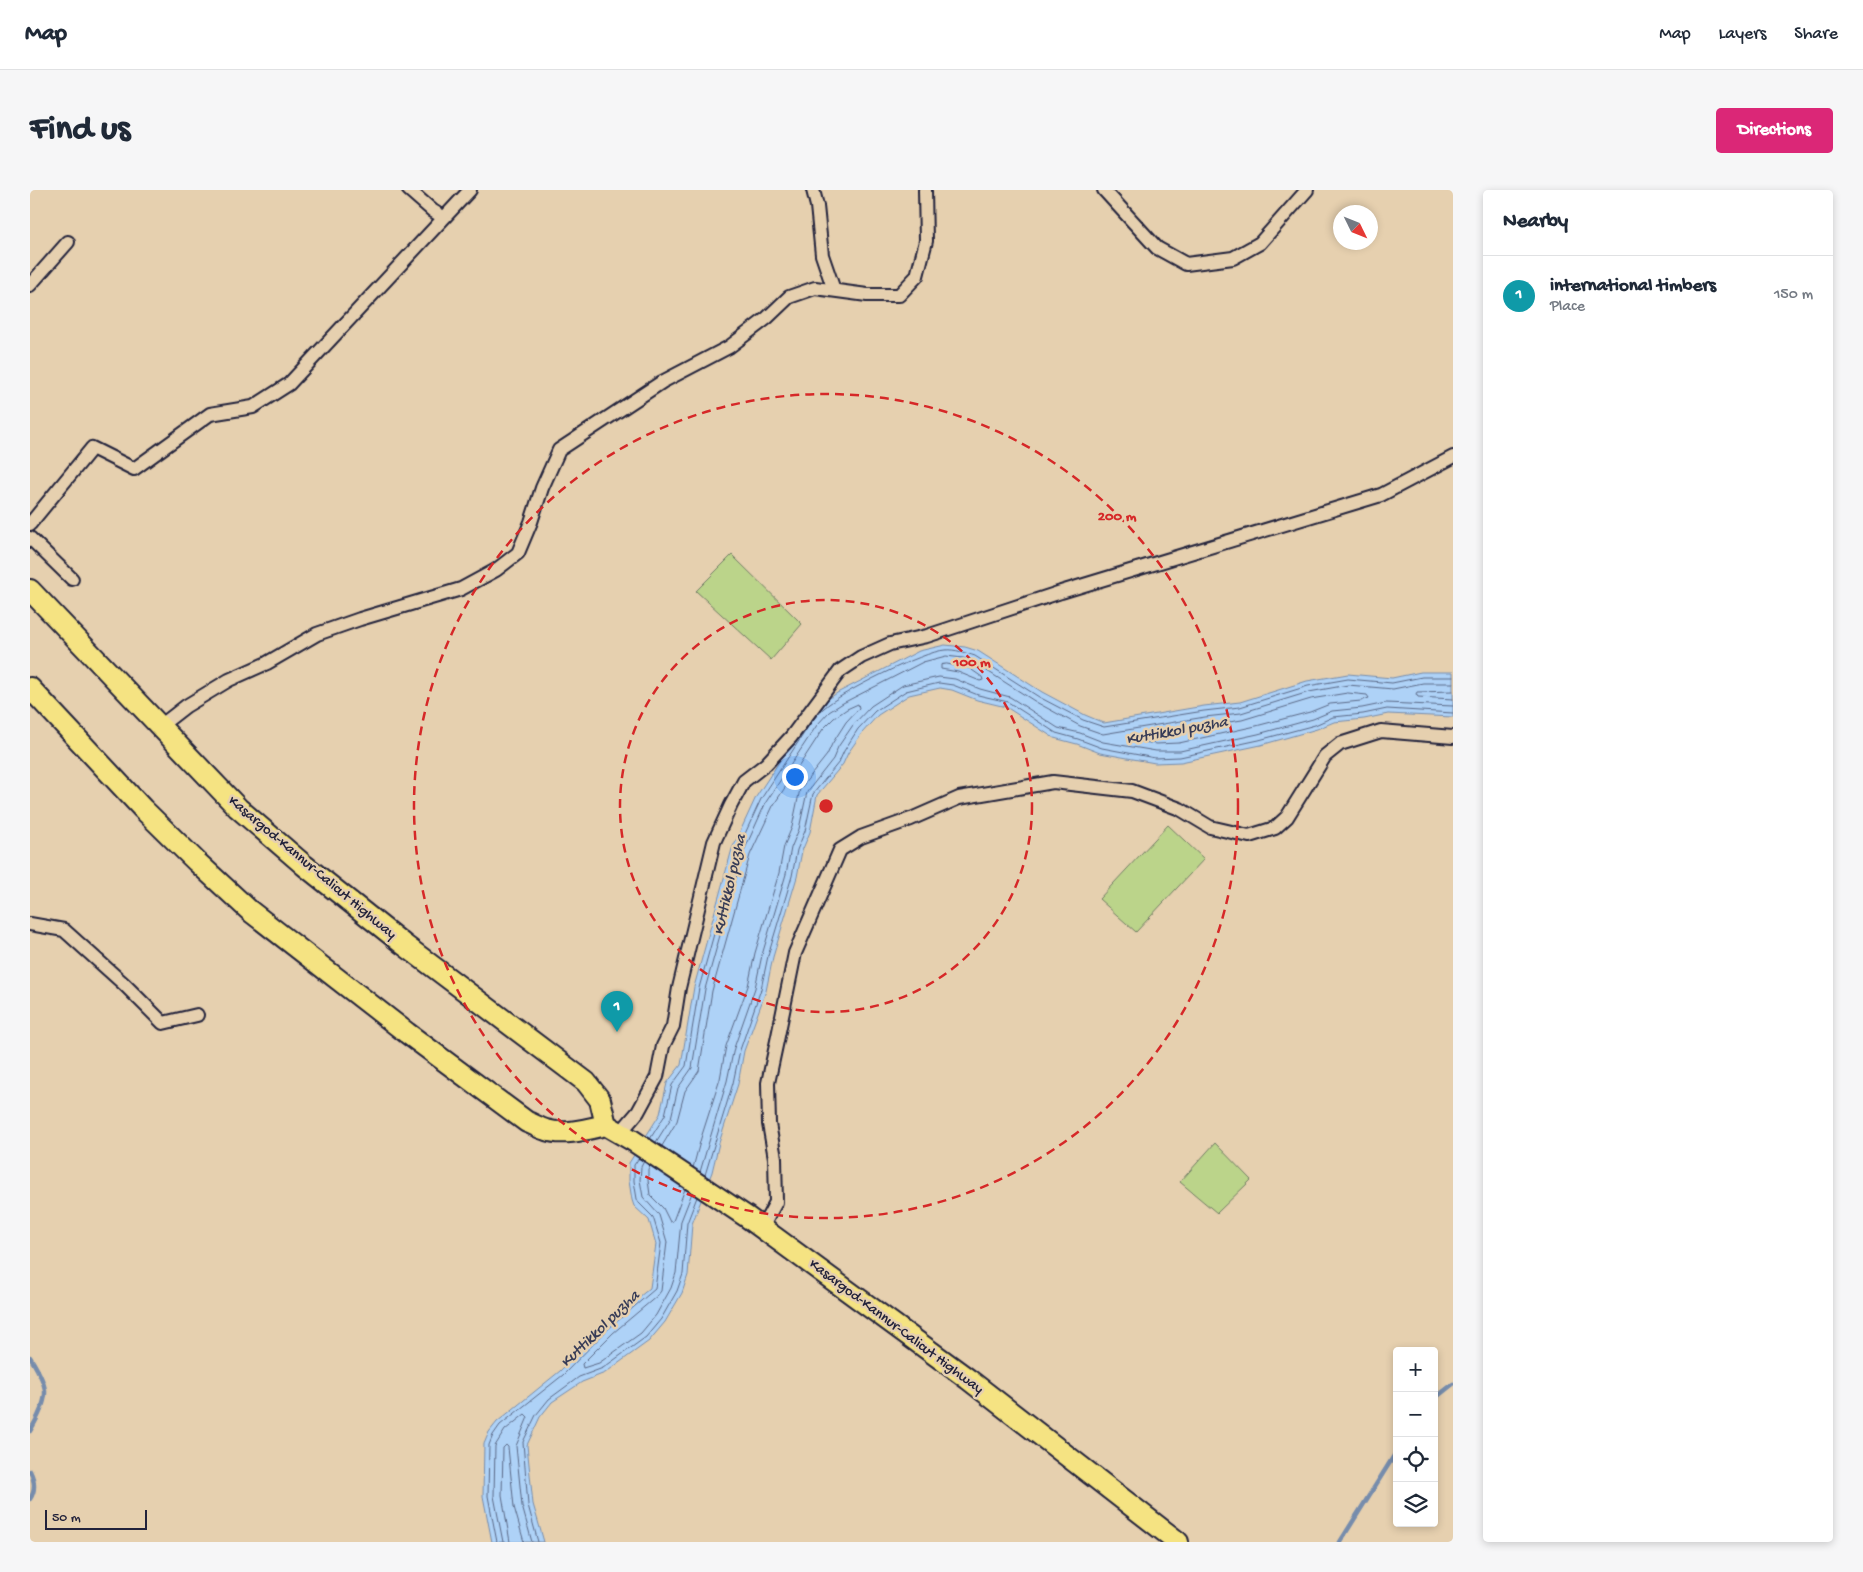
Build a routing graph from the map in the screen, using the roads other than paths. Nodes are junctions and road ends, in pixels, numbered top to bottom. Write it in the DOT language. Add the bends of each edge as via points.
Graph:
graph roads {
  1 [pos="409,190"];
  2 [pos="470,190"];
  3 [pos="813,190"];
  4 [pos="925,190"];
  5 [pos="1104,190"];
  6 [pos="1307,190"];
  7 [pos="443,217"];
  8 [pos="68,242"];
  9 [pos="30,286"];
  10 [pos="834,290"];
  11 [pos="1453,457"];
  12 [pos="30,524"];
  13 [pos="30,538"];
  14 [pos="72,579"];
  15 [pos="30,590"];
  16 [pos="30,688"];
  17 [pos="160,727"];
  18 [pos="1453,737"];
  19 [pos="30,924"];
  20 [pos="197,1016"];
  21 [pos="620,1133"];
  22 [pos="755,1222"];
  23 [pos="1178,1542"];
  1 -- 7 [label="street"];
  2 -- 7 [label="street"];
  3 -- 10 [label="street" via="822,255"];
  4 -- 10 [label="street" via="926,241 917,276 899,295"];
  5 -- 6 [label="street" via="1157,248 1186,264 1233,258 1260,243"];
  7 -- 12 [label="street" via="289,384 253,407 210,414 134,469 92,448"];
  8 -- 9 [label="street"];
  10 -- 17 [label="street" via="816,288 789,297 729,347 662,382 560,450 518,553 496,570 461,589 317,634 267,663 229,680 186,706"];
  11 -- 21 [label="street" via="1380,495 927,636 890,644 840,671 791,737 766,764 744,781 730,805 714,842 673,1026 663,1046 657,1077 638,1112"];
  13 -- 14 [label="street"];
  15 -- 17 [label="highway, Kasargod-Kannur-Calicut Highway"];
  16 -- 21 [label="highway" via="143,808 250,911 407,1034 527,1122 561,1132"];
  17 -- 21 [label="highway, Kasargod-Kannur-Calicut Highway" via="238,808 304,865 586,1082"];
  18 -- 22 [label="street" via="1381,731 1340,744 1325,756 1287,817 1275,828 1249,836 1210,827 1180,809 1132,790 1053,782 959,798 861,837 840,850 795,953 768,1083 776,1202"];
  19 -- 20 [label="street" via="64,930 163,1023"];
  21 -- 22 [label="highway, Kasargod-Kannur-Calicut Highway"];
  22 -- 23 [label="highway, Kasargod-Kannur-Calicut Highway"];
}
